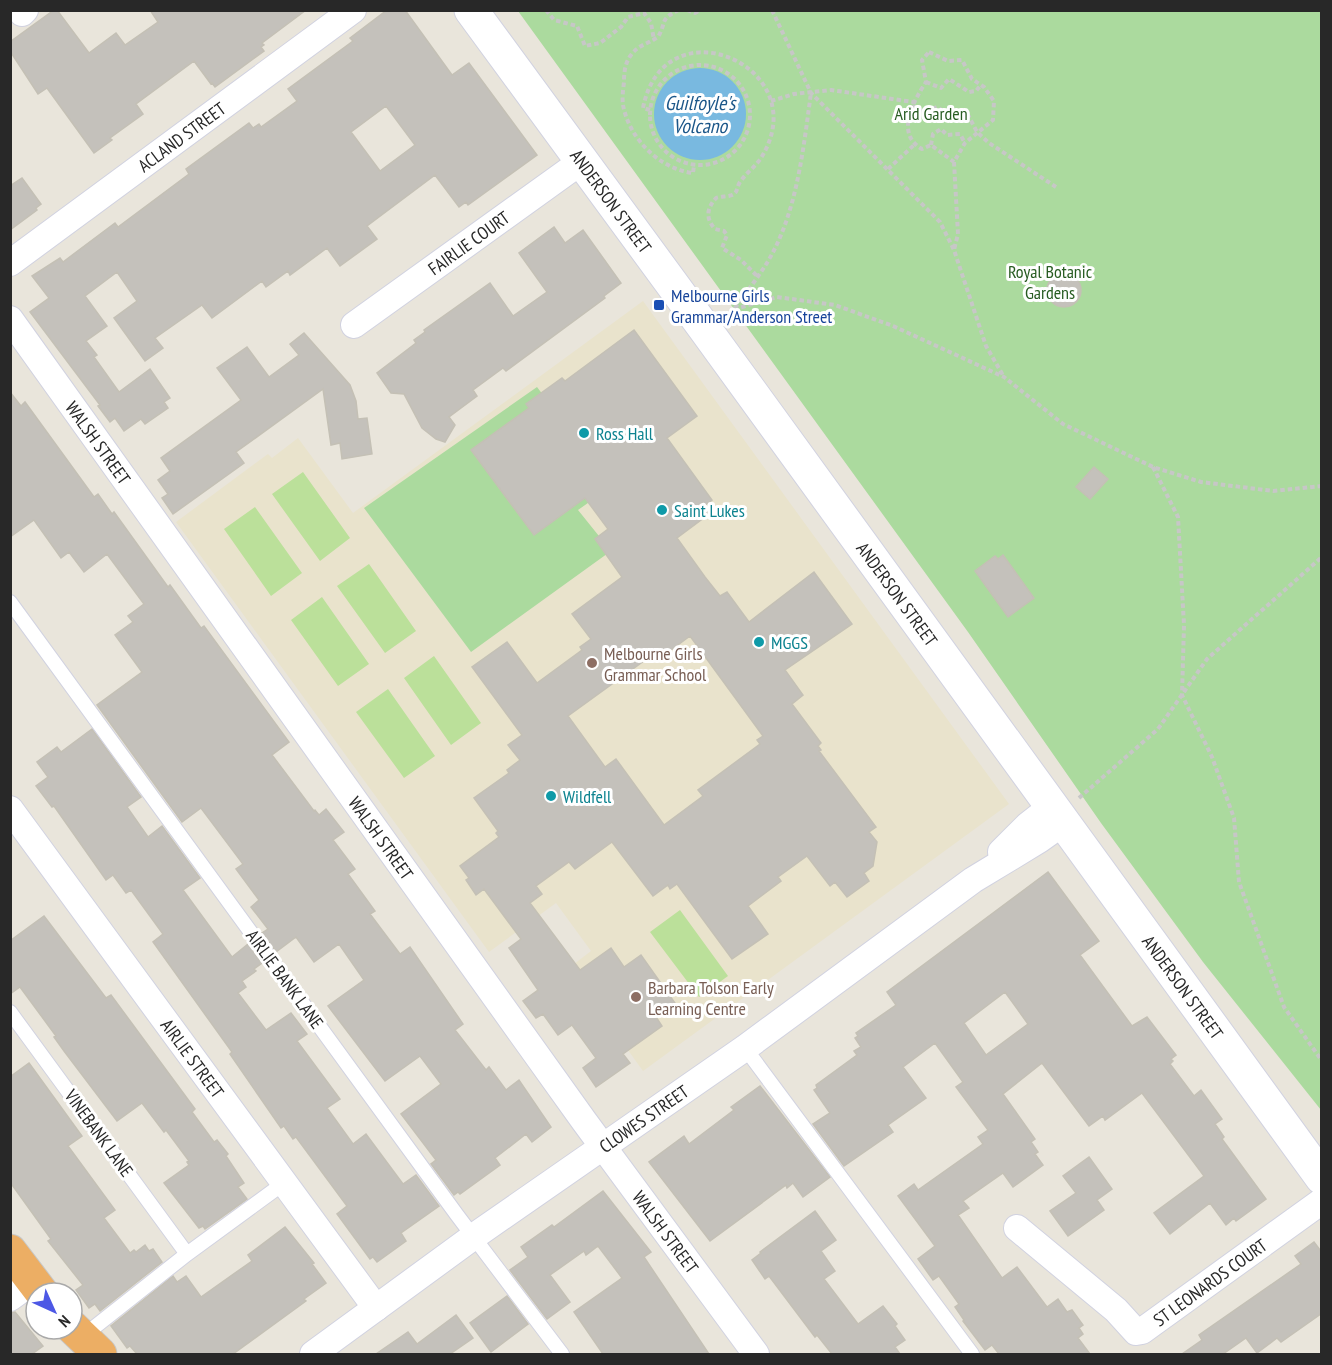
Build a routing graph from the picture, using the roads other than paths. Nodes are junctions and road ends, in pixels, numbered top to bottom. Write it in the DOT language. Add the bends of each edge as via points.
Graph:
graph roads {
  1 [pos="353,10"];
  2 [pos="471,10"];
  3 [pos="582,161"];
  4 [pos="10,263"];
  5 [pos="10,319"];
  6 [pos="354,325"];
  7 [pos="10,602"];
  8 [pos="10,809"];
  9 [pos="1057,816"];
  10 [pos="10,1012"];
  11 [pos="745,1048"];
  12 [pos="603,1146"];
  13 [pos="1322,1178"];
  14 [pos="284,1183"];
  15 [pos="1322,1201"];
  16 [pos="1017,1228"];
  17 [pos="473,1237"];
  18 [pos="10,1251"];
  19 [pos="187,1254"];
  20 [pos="26,1281"];
  21 [pos="376,1308"];
  22 [pos="84,1335"];
  23 [pos="313,1354"];
  24 [pos="562,1354"];
  25 [pos="756,1354"];
  26 [pos="972,1354"];
  1 -- 4 [label="street, ACLAND STREET"];
  2 -- 3 [label="street, ANDERSON STREET"];
  3 -- 6 [label="street, FAIRLIE COURT"];
  3 -- 9 [label="street, ANDERSON STREET"];
  5 -- 12 [label="street, WALSH STREET"];
  7 -- 17 [label="lane, AIRLIE BANK LANE"];
  8 -- 14 [label="street, AIRLIE STREET"];
  9 -- 11 [label="street, CLOWES STREET" via="1028,825 973,880"];
  9 -- 13 [label="street, ANDERSON STREET"];
  10 -- 19 [label="lane, VINEBANK LANE"];
  11 -- 12 [label="street, CLOWES STREET"];
  11 -- 26 [label="lane"];
  12 -- 17 [label="street, CLOWES STREET"];
  12 -- 25 [label="street, WALSH STREET"];
  14 -- 19 [label="lane"];
  14 -- 21 [label="street, AIRLIE STREET"];
  15 -- 16 [label="street, ST LEONARDS COURT" via="1136,1332 1116,1310"];
  17 -- 21 [label="street, CLOWES STREET"];
  17 -- 24 [label="lane, AIRLIE BANK LANE"];
  18 -- 20 [label="highway"];
  19 -- 22 [label="lane"];
  21 -- 23 [label="street, CLOWES STREET"];
}
